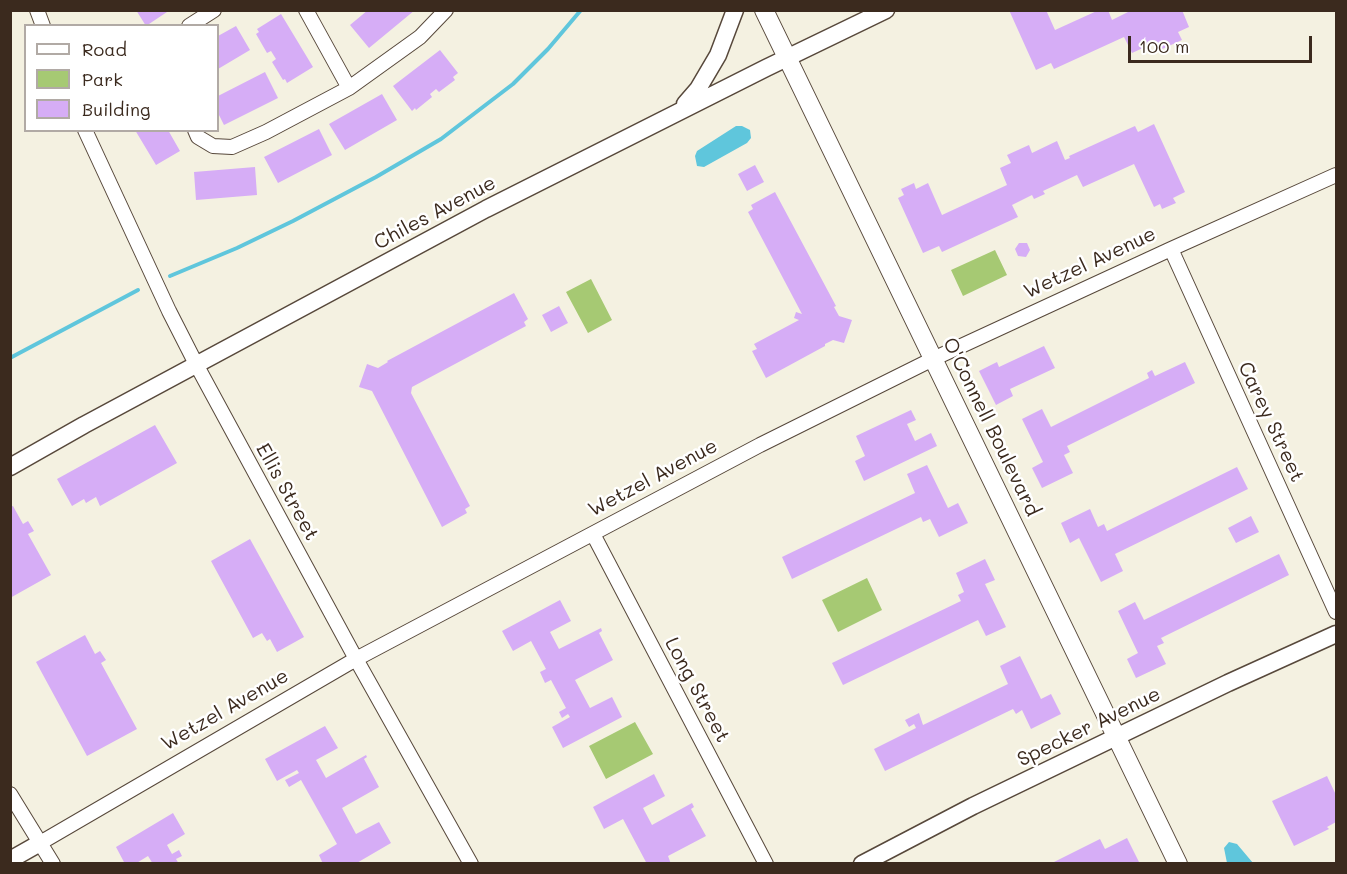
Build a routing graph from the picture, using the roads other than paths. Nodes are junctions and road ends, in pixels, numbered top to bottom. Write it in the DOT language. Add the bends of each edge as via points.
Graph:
graph roads {
  1 [pos="214,10"];
  2 [pos="306,10"];
  3 [pos="446,10"];
  4 [pos="735,10"];
  5 [pos="764,10"];
  6 [pos="886,10"];
  7 [pos="192,24"];
  8 [pos="786,58"];
  9 [pos="349,88"];
  10 [pos="675,113"];
  11 [pos="86,132"];
  12 [pos="196,132"];
  13 [pos="1336,175"];
  14 [pos="1171,249"];
  15 [pos="933,359"];
  16 [pos="196,364"];
  17 [pos="10,467"];
  18 [pos="592,534"];
  19 [pos="1336,612"];
  20 [pos="1336,634"];
  21 [pos="356,659"];
  22 [pos="1117,738"];
  23 [pos="10,794"];
  24 [pos="40,843"];
  25 [pos="10,860"];
  26 [pos="53,864"];
  27 [pos="471,864"];
  28 [pos="766,864"];
  29 [pos="862,864"];
  30 [pos="1178,864"];
  1 -- 7 [label="street"];
  2 -- 9 [label="street"];
  3 -- 9 [label="street" via="420,37"];
  4 -- 10 [label="street" via="708,73 688,102"];
  5 -- 8 [label="main road, O'Connell Boulevard"];
  6 -- 8 [label="street, Chiles Avenue"];
  8 -- 10 [label="street, Chiles Avenue"];
  8 -- 15 [label="main road, O'Connell Boulevard"];
  9 -- 12 [label="street" via="232,147 213,146"];
  10 -- 16 [label="street, Chiles Avenue"];
  11 -- 16 [label="street, Ellis Street"];
  13 -- 14 [label="street, Wetzel Avenue"];
  14 -- 15 [label="street, Wetzel Avenue"];
  14 -- 19 [label="street, Carey Street"];
  15 -- 18 [label="street, Wetzel Avenue"];
  15 -- 22 [label="main road, O'Connell Boulevard"];
  16 -- 17 [label="street, Chiles Avenue"];
  16 -- 21 [label="street, Ellis Street"];
  18 -- 21 [label="street, Wetzel Avenue"];
  18 -- 28 [label="street, Long Street"];
  20 -- 22 [label="street, Specker Avenue"];
  21 -- 24 [label="street, Wetzel Avenue"];
  21 -- 27 [label="street, Ellis Street"];
  22 -- 29 [label="street, Specker Avenue"];
  22 -- 30 [label="main road, O'Connell Boulevard"];
  23 -- 24 [label="street"];
  24 -- 25 [label="street, Wetzel Avenue"];
  24 -- 26 [label="street"];
}
